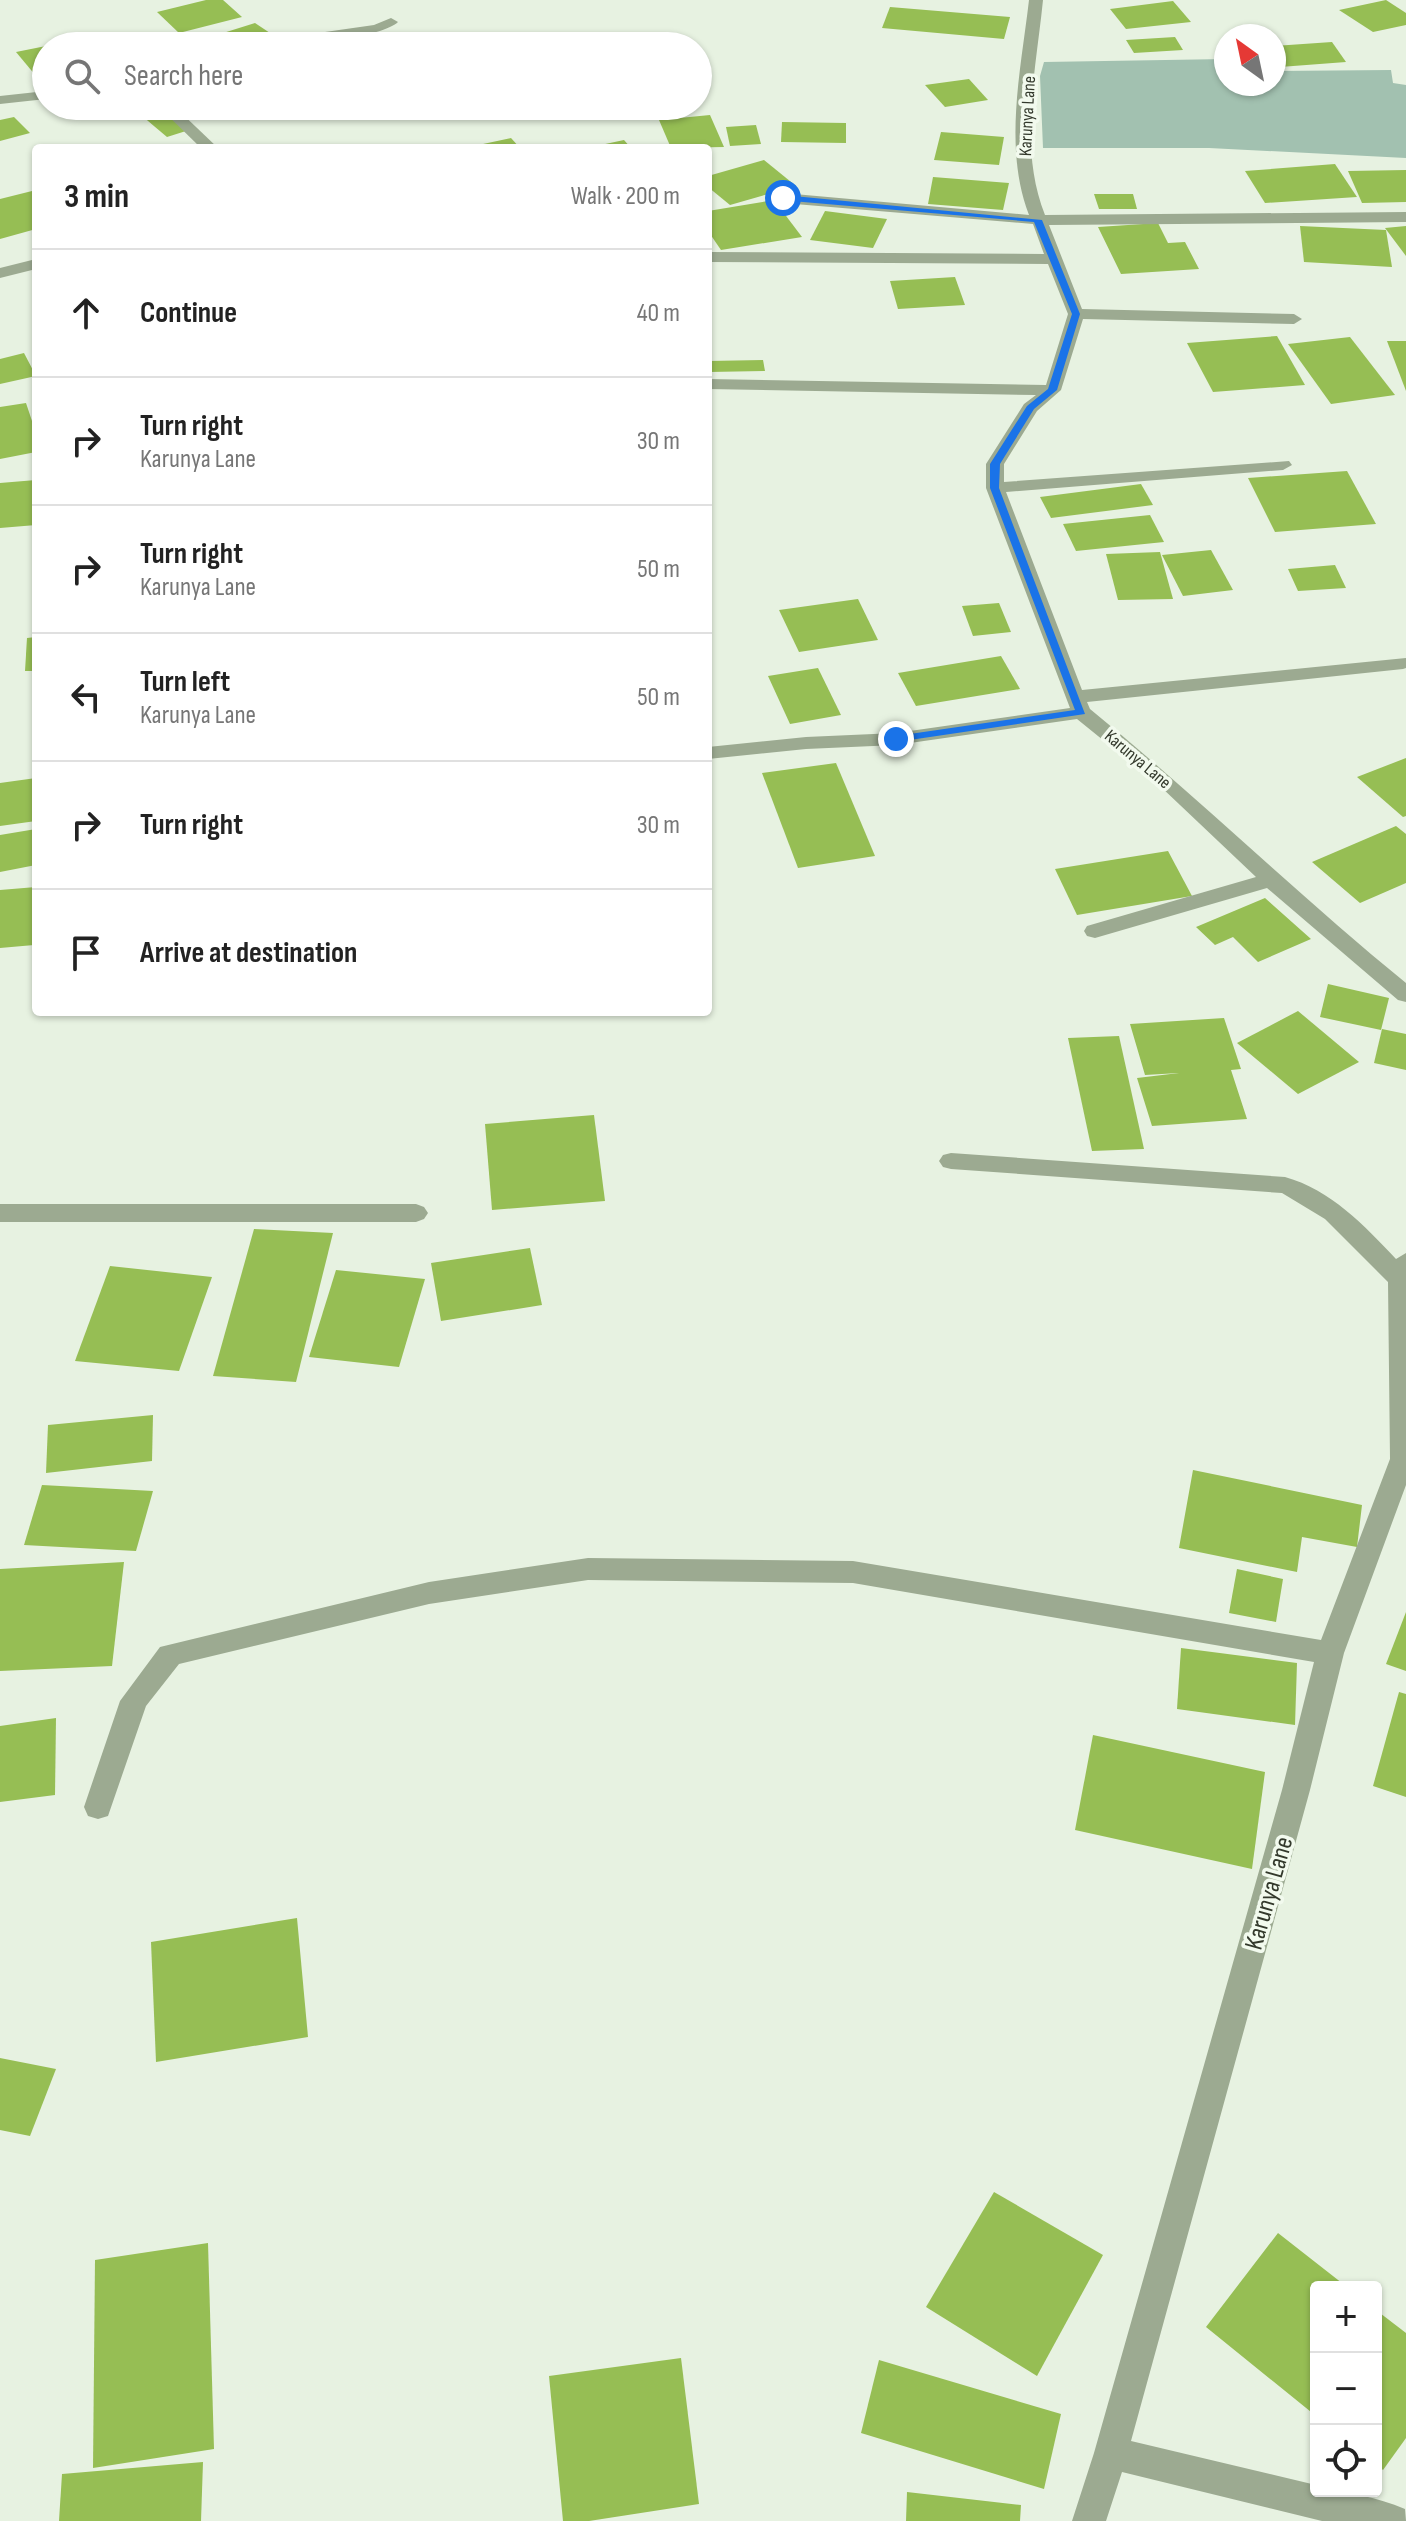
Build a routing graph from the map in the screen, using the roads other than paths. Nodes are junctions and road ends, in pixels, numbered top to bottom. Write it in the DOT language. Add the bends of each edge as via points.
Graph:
graph roads {
  1 [pos="1036,0"];
  2 [pos="391,22"];
  3 [pos="355,32"];
  4 [pos="32,97"];
  5 [pos="0,100"];
  6 [pos="180,120"];
  7 [pos="206,144"];
  8 [pos="783,198"];
  9 [pos="1406,217"];
  10 [pos="1038,220"];
  11 [pos="712,257"];
  12 [pos="1056,259"];
  13 [pos="32,265"];
  14 [pos="2,270"];
  15 [pos="1076,314"];
  16 [pos="1294,319"];
  17 [pos="712,384"];
  18 [pos="1053,390"];
  19 [pos="1283,465"];
  20 [pos="995,488"];
  21 [pos="1403,663"];
  22 [pos="1078,704"];
  23 [pos="712,753"];
  24 [pos="1270,880"];
  25 [pos="1095,931"];
  26 [pos="1406,995"];
  27 [pos="951,1161"];
  28 [pos="0,1213"];
  29 [pos="416,1213"];
  30 [pos="1403,1271"];
  31 [pos="1330,1653"];
  32 [pos="98,1807"];
  33 [pos="1111,2453"];
  34 [pos="1089,2521"];
  35 [pos="1393,2521"];
  1 -- 10 [label="street, Karunya Lane" via="1022,134 1026,187"];
  2 -- 3 [label="street"];
  4 -- 5 [label="street"];
  6 -- 7 [label="street"];
  8 -- 10 [label="street"];
  9 -- 10 [label="street"];
  10 -- 12 [label="street, Karunya Lane"];
  11 -- 12 [label="street"];
  12 -- 15 [label="street, Karunya Lane"];
  13 -- 14 [label="street"];
  15 -- 16 [label="street"];
  15 -- 18 [label="street"];
  17 -- 18 [label="street"];
  18 -- 20 [label="street" via="1030,408 995,464"];
  19 -- 20 [label="street"];
  20 -- 22 [label="street, Karunya Lane"];
  21 -- 22 [label="street"];
  22 -- 23 [label="street" via="896,739"];
  22 -- 24 [label="street, Karunya Lane"];
  24 -- 25 [label="street"];
  24 -- 26 [label="street, Karunya Lane"];
  27 -- 30 [label="street" via="1285,1185 1302,1191"];
  28 -- 29 [label="street"];
  30 -- 31 [label="street, Karunya Lane" via="1403,1459"];
  31 -- 32 [label="street" via="853,1572 588,1569 429,1593 170,1655 134,1701"];
  31 -- 33 [label="street, Karunya Lane"];
  33 -- 34 [label="street, Karunya Lane"];
  33 -- 35 [label="street"];
}
